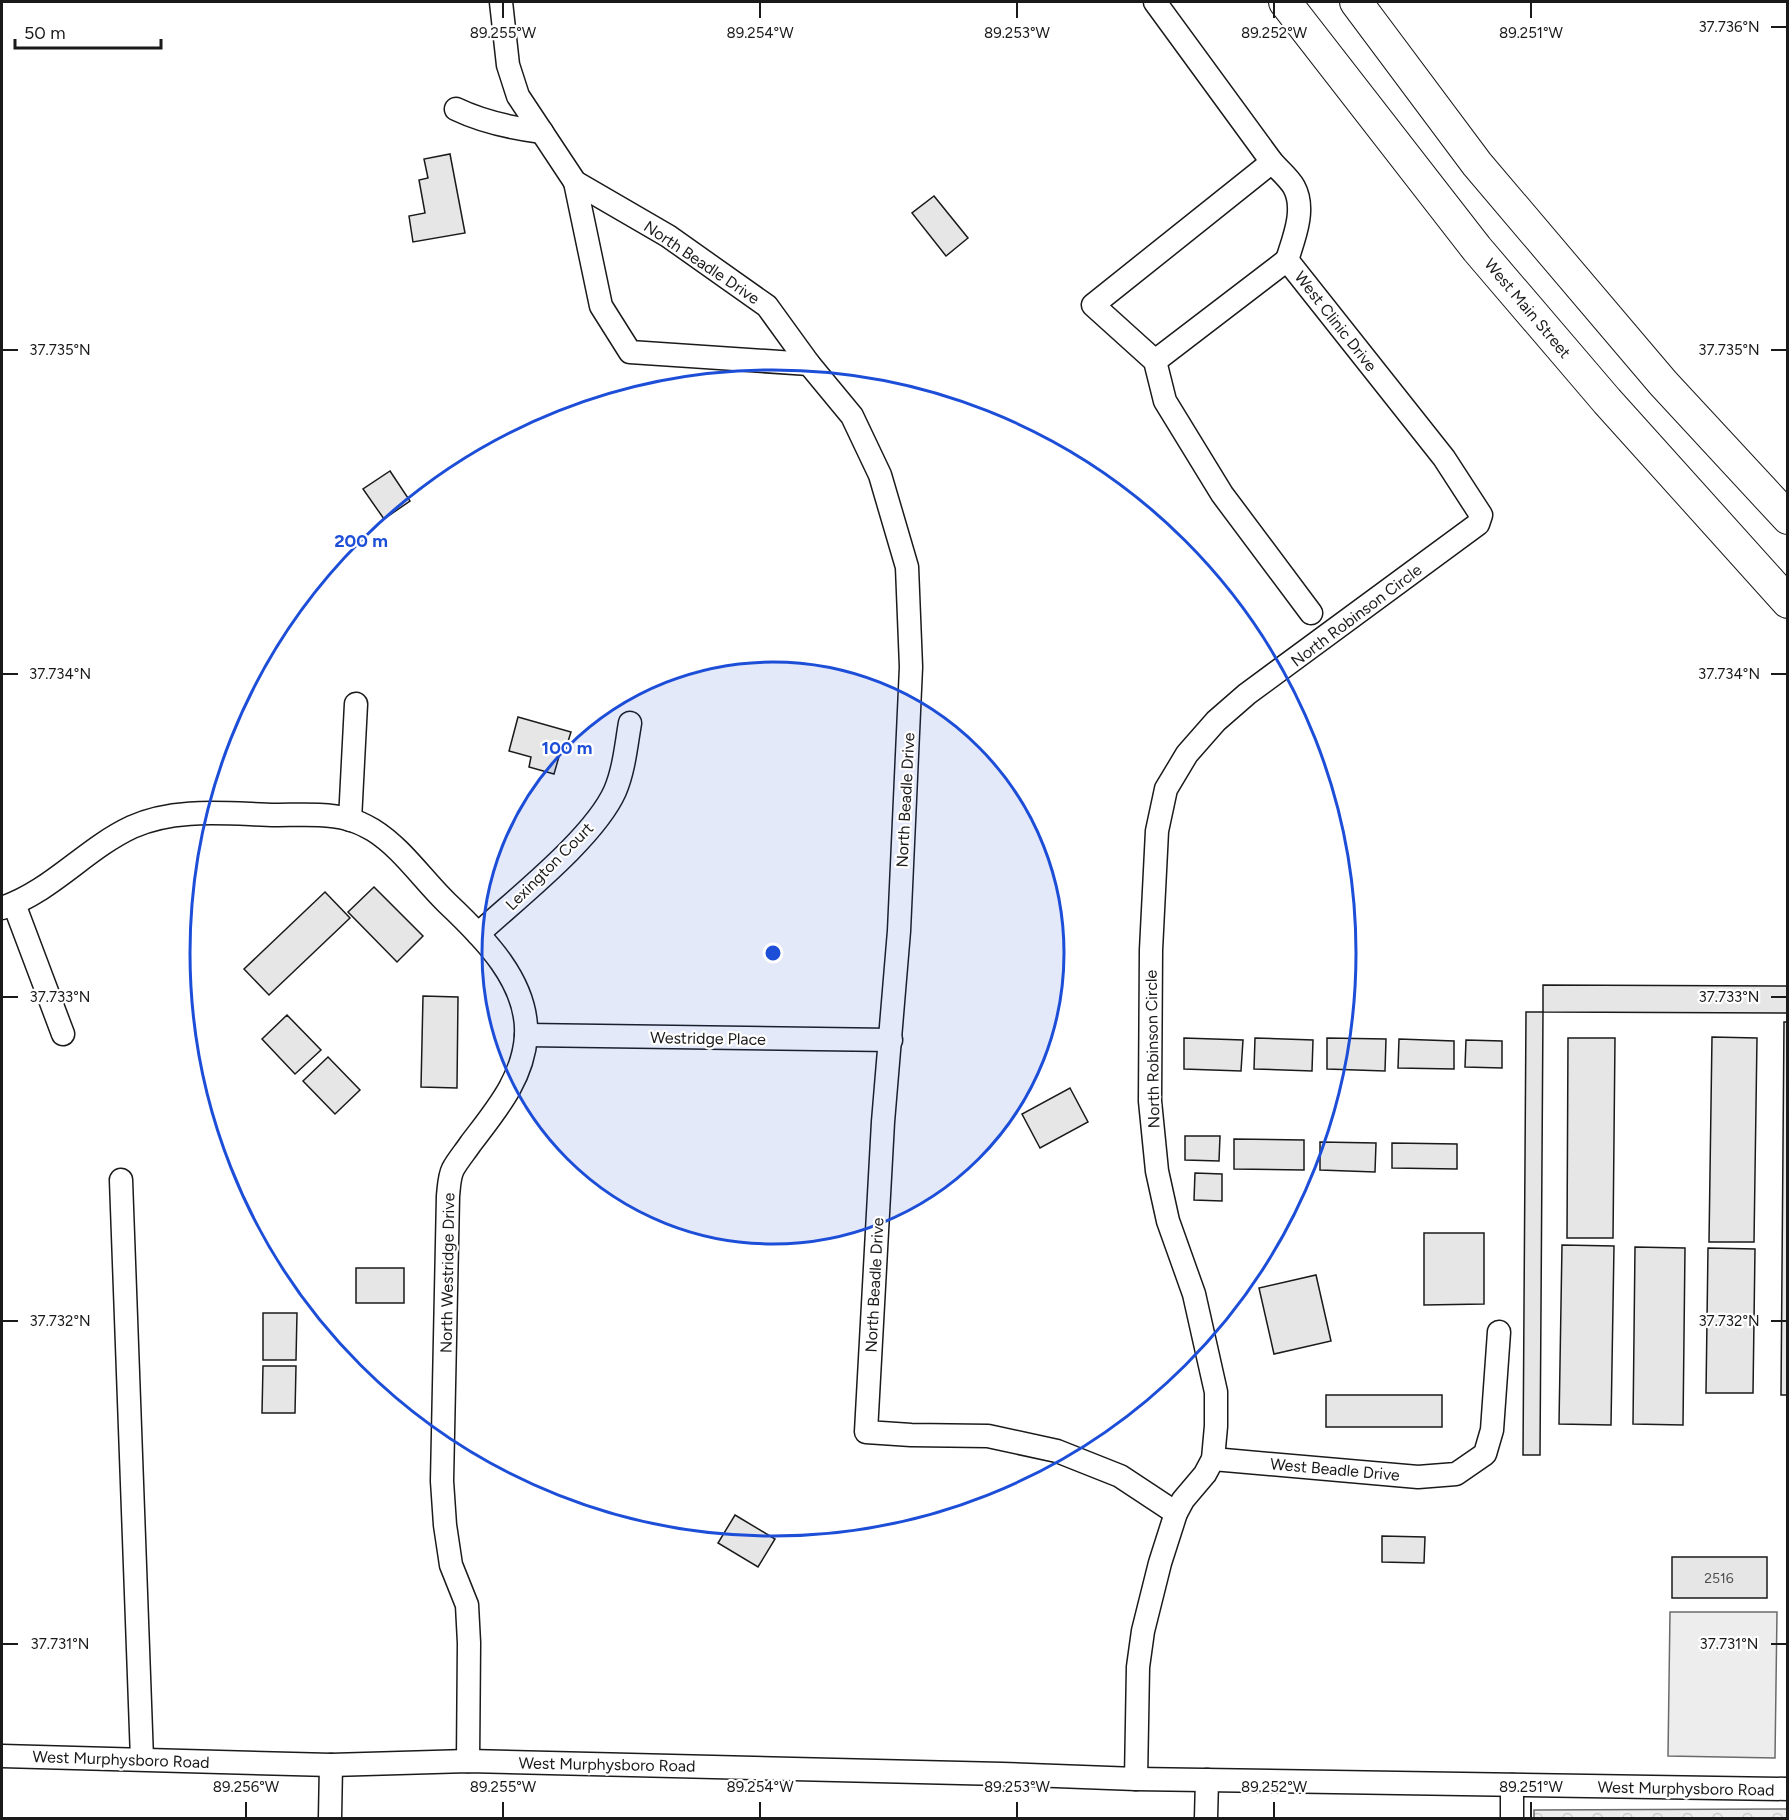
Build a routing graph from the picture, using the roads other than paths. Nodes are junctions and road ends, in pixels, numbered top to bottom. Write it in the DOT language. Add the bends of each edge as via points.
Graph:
graph roads {
  1 [pos="501,2"];
  2 [pos="1155,2"];
  3 [pos="1285,2"];
  4 [pos="1356,2"];
  5 [pos="456,109"];
  6 [pos="542,132"];
  7 [pos="1272,162"];
  8 [pos="575,182"];
  9 [pos="1287,260"];
  10 [pos="1155,361"];
  11 [pos="809,364"];
  12 [pos="1481,515"];
  13 [pos="1788,518"];
  14 [pos="1788,602"];
  15 [pos="1311,613"];
  16 [pos="356,704"];
  17 [pos="630,723"];
  18 [pos="350,820"];
  19 [pos="8,906"];
  20 [pos="478,934"];
  21 [pos="63,1034"];
  22 [pos="526,1035"];
  23 [pos="891,1040"];
  24 [pos="121,1180"];
  25 [pos="1499,1332"];
  26 [pos="1214,1459"];
  27 [pos="1176,1513"];
  28 [pos="2,1756"];
  29 [pos="142,1759"];
  30 [pos="468,1761"];
  31 [pos="331,1765"];
  32 [pos="1136,1779"];
  33 [pos="1207,1780"];
  34 [pos="1512,1785"];
  35 [pos="1788,1789"];
  36 [pos="330,1818"];
  37 [pos="1206,1818"];
  38 [pos="1512,1818"];
  1 -- 6 [label="street, North Beadle Drive" via="508,65 518,96"];
  2 -- 7 [label="street, West Clinic Drive"];
  3 -- 14 [label="highway, West Main Street" via="1477,249"];
  4 -- 13 [label="highway" via="1477,164 1663,382"];
  5 -- 6 [label="street" via="509,128"];
  6 -- 8 [label="street, North Beadle Drive"];
  7 -- 9 [label="street, West Clinic Drive" via="1294,187 1299,204 1297,230"];
  7 -- 10 [label="street" via="1093,305"];
  8 -- 11 [label="street, North Beadle Drive" via="668,236 767,306"];
  8 -- 11 [label="street" via="601,306 630,352"];
  9 -- 10 [label="street"];
  9 -- 12 [label="street, West Clinic Drive" via="1444,458"];
  10 -- 15 [label="street" via="1165,401 1222,494"];
  11 -- 23 [label="street, North Beadle Drive" via="852,417 880,475 907,567 911,667"];
  12 -- 26 [label="street, North Robinson Circle" via="1478,524 1247,694 1186,754 1166,789 1156,843 1150,1101 1157,1171 1168,1221 1194,1294 1216,1392"];
  16 -- 18 [label="street"];
  17 -- 20 [label="street, Lexington Court" via="625,756 607,805 566,852"];
  18 -- 19 [label="street, North Westridge Drive" via="330,816 164,817 133,827 103,844 48,886"];
  18 -- 20 [label="street, North Westridge Drive" via="393,846"];
  19 -- 21 [label="street"];
  20 -- 22 [label="street, North Westridge Drive" via="496,955 518,993"];
  22 -- 23 [label="street, Westridge Place"];
  22 -- 30 [label="street, North Westridge Drive" via="521,1067 508,1093 454,1167 448,1196 442,1481 451,1565 467,1605"];
  23 -- 27 [label="street, North Beadle Drive" via="866,1432 988,1436 1057,1451 1120,1476"];
  24 -- 29 [label="street"];
  25 -- 26 [label="street, West Beadle Drive" via="1492,1430 1485,1454 1456,1474 1418,1477"];
  26 -- 27 [label="street"];
  27 -- 32 [label="street" via="1143,1631 1138,1667"];
  28 -- 29 [label="street, West Murphysboro Road"];
  29 -- 31 [label="street, West Murphysboro Road"];
  30 -- 31 [label="street, West Murphysboro Road"];
  30 -- 32 [label="street, West Murphysboro Road"];
  31 -- 36 [label="street"];
  32 -- 33 [label="street, West Murphysboro Road"];
  33 -- 34 [label="street, West Murphysboro Road"];
  33 -- 37 [label="street"];
  34 -- 35 [label="street, West Murphysboro Road"];
  34 -- 38 [label="street"];
}
